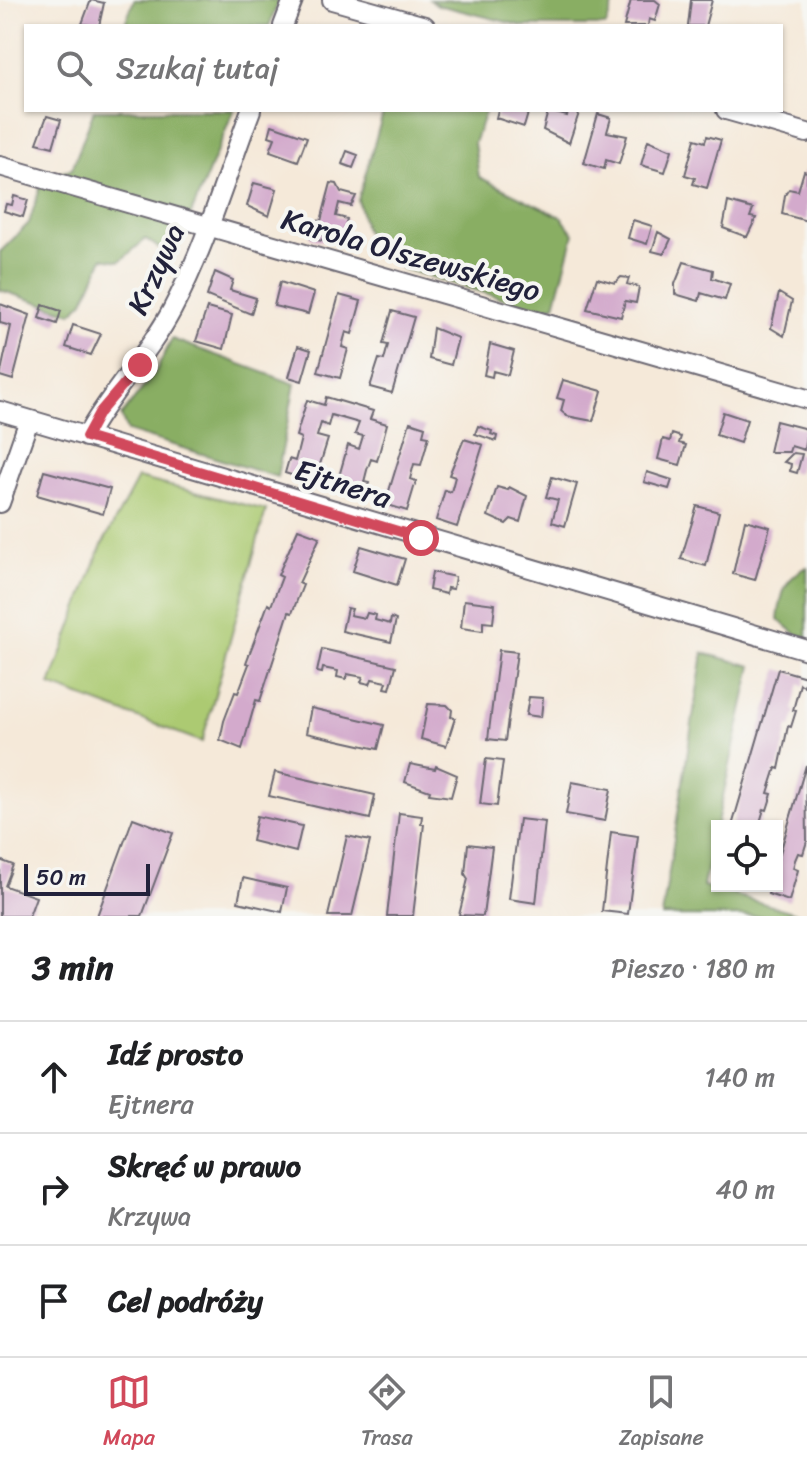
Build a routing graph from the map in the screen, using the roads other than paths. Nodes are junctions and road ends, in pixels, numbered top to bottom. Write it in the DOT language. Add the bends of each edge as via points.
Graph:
graph roads {
  1 [pos="293,0"];
  2 [pos="332,0"];
  3 [pos="284,24"];
  4 [pos="418,24"];
  5 [pos="250,112"];
  6 [pos="733,112"];
  7 [pos="807,133"];
  8 [pos="0,166"];
  9 [pos="207,226"];
  10 [pos="807,399"];
  11 [pos="0,411"];
  12 [pos="29,420"];
  13 [pos="86,437"];
  14 [pos="0,503"];
  15 [pos="807,650"];
  1 -- 3 [label="street"];
  2 -- 4 [label="street"];
  5 -- 9 [label="street, Krzywa"];
  6 -- 7 [label="street"];
  8 -- 9 [label="street, Karola Olszewskiego"];
  9 -- 10 [label="street, Karola Olszewskiego"];
  9 -- 13 [label="street, Krzywa" via="173,308 140,365"];
  11 -- 12 [label="street, Ejtnera"];
  12 -- 13 [label="street, Ejtnera"];
  12 -- 14 [label="street"];
  13 -- 15 [label="street, Ejtnera"];
}
